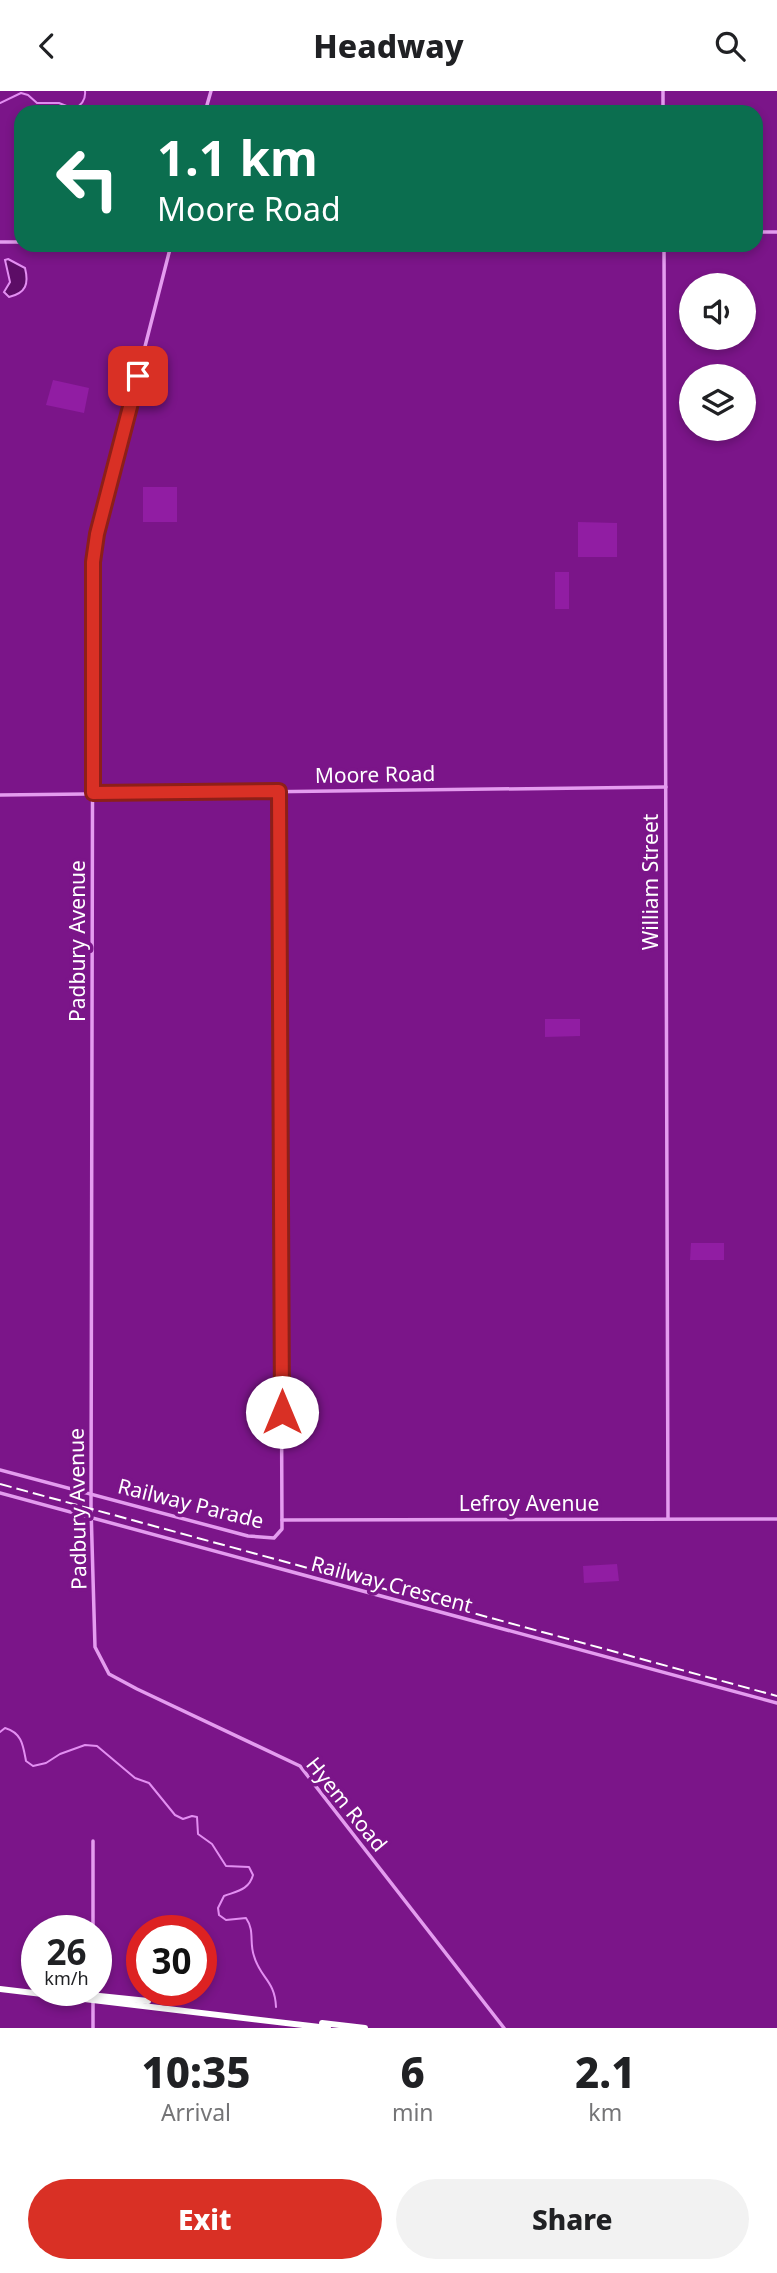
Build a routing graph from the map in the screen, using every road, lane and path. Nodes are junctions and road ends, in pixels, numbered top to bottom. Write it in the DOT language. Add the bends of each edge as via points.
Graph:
graph roads {
  1 [pos="169,252"];
  2 [pos="664,252"];
  3 [pos="666,787"];
  4 [pos="279,791"];
  5 [pos="93,793"];
  6 [pos="0,795"];
  7 [pos="0,1470"];
  8 [pos="0,1493"];
  9 [pos="91,1495"];
  10 [pos="668,1518"];
  11 [pos="91,1519"];
  12 [pos="777,1519"];
  13 [pos="282,1520"];
  14 [pos="95,1647"];
  15 [pos="777,1703"];
  16 [pos="93,1841"];
  17 [pos="93,1915"];
  18 [pos="0,1986"];
  19 [pos="21,1988"];
  20 [pos="21,1988"];
  21 [pos="112,1997"];
  22 [pos="112,1998"];
  23 [pos="93,2006"];
  24 [pos="93,2028"];
  25 [pos="328,2028"];
  26 [pos="365,2028"];
  27 [pos="502,2028"];
  1 -- 5 [label="street, Padbury Avenue" via="93,562"];
  2 -- 3 [label="street, William Street"];
  3 -- 4 [label="street, Moore Road"];
  3 -- 10 [label="street, William Street"];
  4 -- 5 [label="street, Moore Road"];
  4 -- 13 [label="street"];
  5 -- 6 [label="street, Moore Road"];
  5 -- 9 [label="street, Padbury Avenue"];
  7 -- 9 [label="street, Railway Parade"];
  8 -- 11 [label="street, Railway Crescent"];
  9 -- 11 [label="street, Padbury Avenue"];
  9 -- 13 [label="street, Railway Parade" via="265,1539 274,1538 282,1529"];
  10 -- 12 [label="street, Lefroy Avenue"];
  10 -- 13 [label="street, Lefroy Avenue"];
  11 -- 14 [label="street, Padbury Avenue"];
  11 -- 15 [label="street, Railway Crescent"];
  14 -- 27 [label="street, Hyem Road" via="109,1674 299,1766"];
  16 -- 17 [label="street"];
  18 -- 19 [label="highway"];
  18 -- 20 [label="highway"];
  21 -- 26 [label="highway"];
  22 -- 25 [label="highway"];
  23 -- 24 [label="street"];
}
